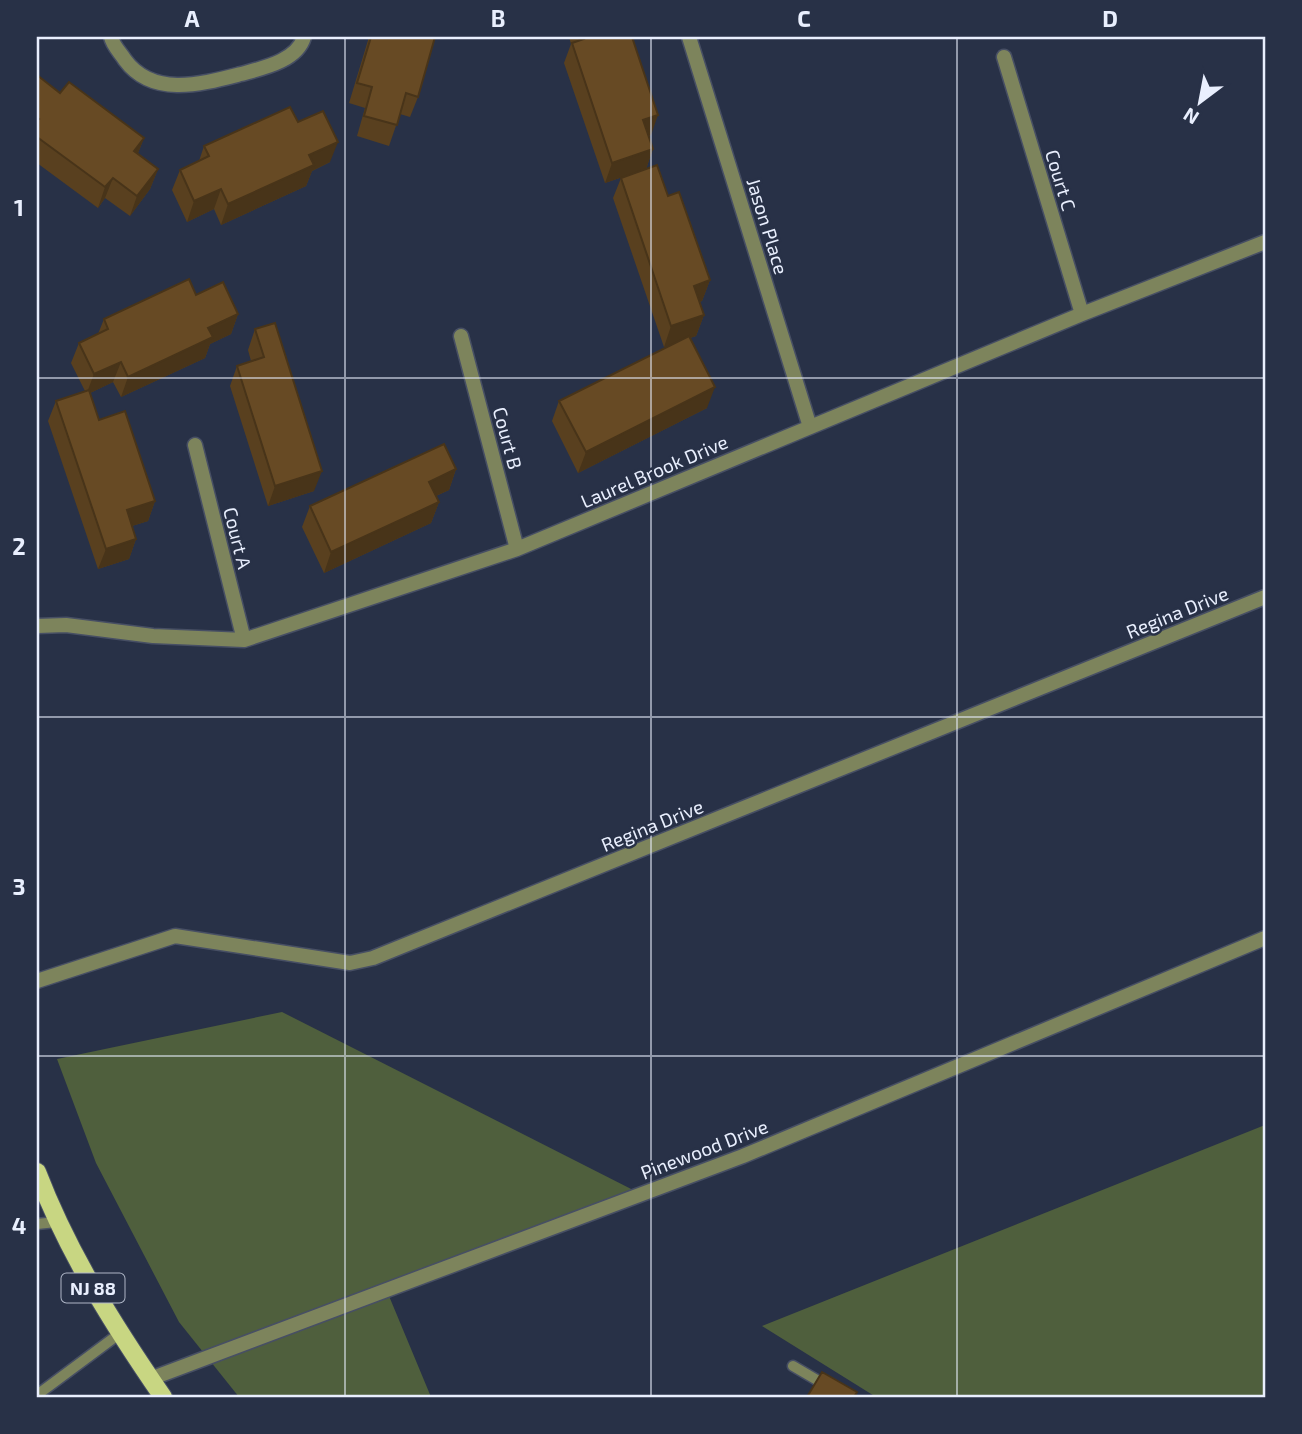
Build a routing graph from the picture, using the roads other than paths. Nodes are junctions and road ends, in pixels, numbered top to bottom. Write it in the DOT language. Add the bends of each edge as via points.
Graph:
graph roads {
  1 [pos="111,37"];
  2 [pos="304,37"];
  3 [pos="688,37"];
  4 [pos="1004,57"];
  5 [pos="1265,242"];
  6 [pos="1082,314"];
  7 [pos="461,336"];
  8 [pos="810,427"];
  9 [pos="195,444"];
  10 [pos="517,549"];
  11 [pos="1265,597"];
  12 [pos="37,626"];
  13 [pos="244,640"];
  14 [pos="1265,938"];
  15 [pos="37,981"];
  16 [pos="37,1172"];
  17 [pos="56,1222"];
  18 [pos="37,1224"];
  19 [pos="119,1334"];
  20 [pos="793,1366"];
  21 [pos="150,1379"];
  22 [pos="37,1395"];
  23 [pos="163,1397"];
  24 [pos="846,1397"];
  1 -- 2 [label="street" via="136,74 158,83 197,86 291,55"];
  3 -- 8 [label="street, Jason Place"];
  4 -- 6 [label="street, Court C"];
  5 -- 6 [label="street, Laurel Brook Drive"];
  6 -- 8 [label="street, Laurel Brook Drive"];
  7 -- 10 [label="street, Court B"];
  8 -- 10 [label="street, Laurel Brook Drive"];
  9 -- 13 [label="street, Court A"];
  10 -- 13 [label="street, Laurel Brook Drive"];
  11 -- 15 [label="street, Regina Drive" via="373,958 350,963 175,936"];
  12 -- 13 [label="street, Laurel Brook Drive"];
  14 -- 21 [label="street, Pinewood Drive" via="743,1156"];
  16 -- 17 [label="main road, NJ 88"];
  17 -- 18 [label="lane"];
  17 -- 19 [label="main road, NJ 88"];
  19 -- 21 [label="main road, NJ 88"];
  19 -- 22 [label="lane"];
  20 -- 24 [label="lane"];
  21 -- 23 [label="main road, NJ 88"];
}
